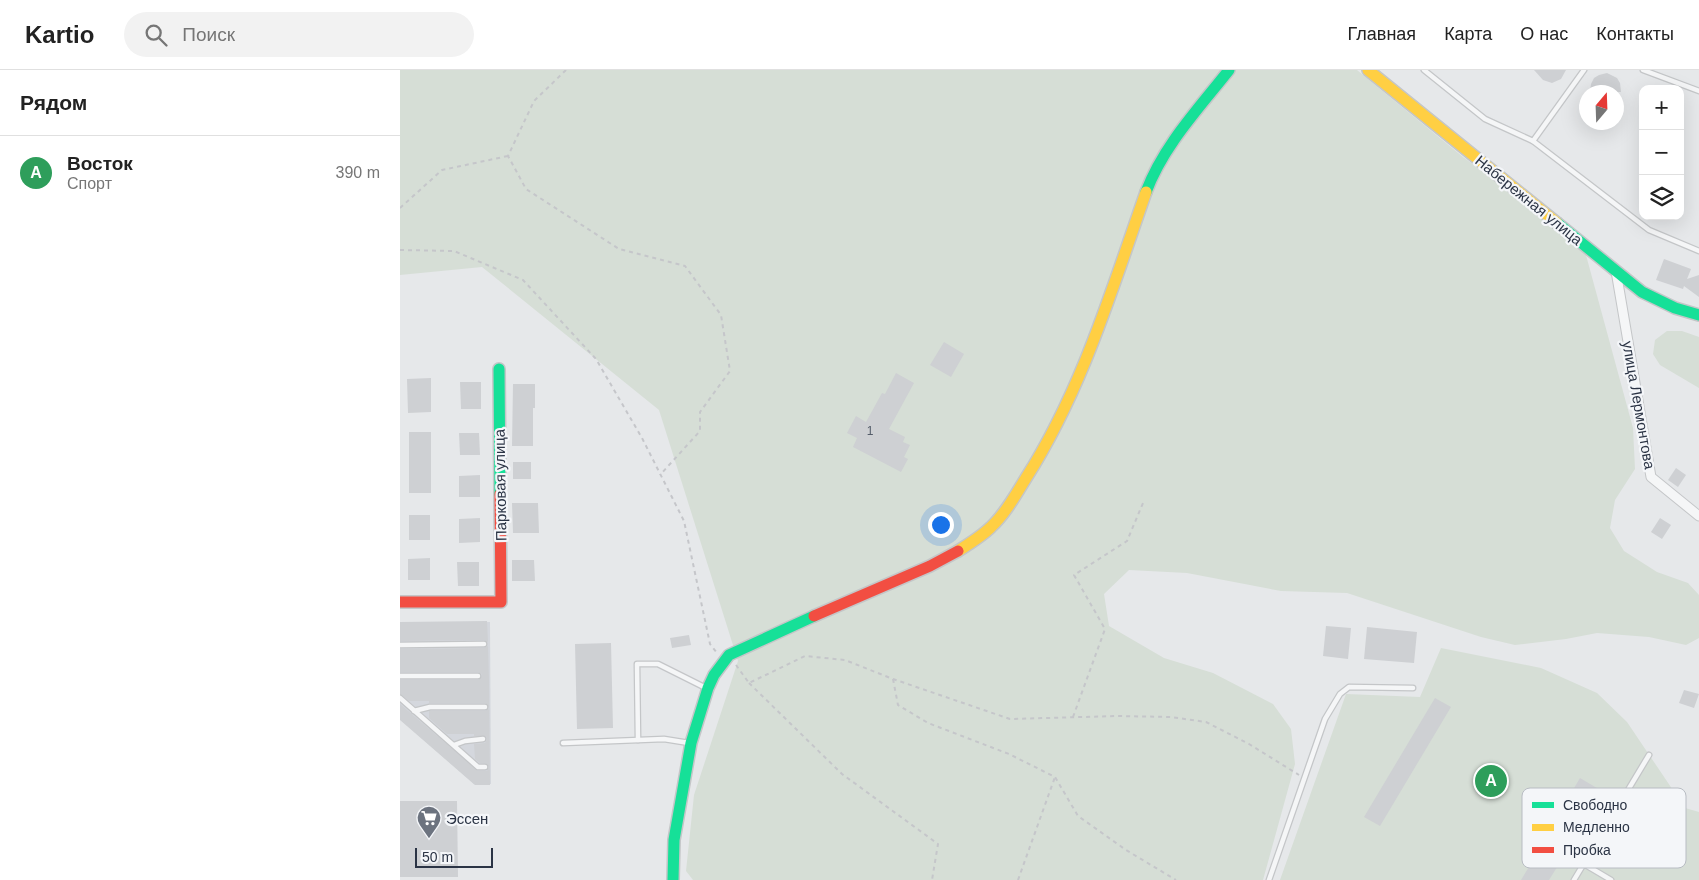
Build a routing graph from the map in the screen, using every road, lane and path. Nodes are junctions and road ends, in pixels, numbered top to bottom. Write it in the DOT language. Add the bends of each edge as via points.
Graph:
graph roads {
  1 [pos="566,70"];
  2 [pos="1229,70"];
  3 [pos="1368,70"];
  4 [pos="1424,70"];
  5 [pos="1584,70"];
  6 [pos="1644,70"];
  7 [pos="1699,91"];
  8 [pos="1533,141"];
  9 [pos="508,156"];
  10 [pos="400,208"];
  11 [pos="400,250"];
  12 [pos="1699,251"];
  13 [pos="1616,271"];
  14 [pos="1699,315"];
  15 [pos="499,369"];
  16 [pos="660,474"];
  17 [pos="1143,503"];
  18 [pos="1699,516"];
  19 [pos="400,602"];
  20 [pos="484,644"];
  21 [pos="400,645"];
  22 [pos="726,658"];
  23 [pos="400,676"];
  24 [pos="478,676"];
  25 [pos="893,679"];
  26 [pos="749,683"];
  27 [pos="708,688"];
  28 [pos="1414,688"];
  29 [pos="400,698"];
  30 [pos="485,707"];
  31 [pos="414,711"];
  32 [pos="1073,717"];
  33 [pos="483,739"];
  34 [pos="638,740"];
  35 [pos="563,743"];
  36 [pos="691,743"];
  37 [pos="454,745"];
  38 [pos="1649,755"];
  39 [pos="485,767"];
  40 [pos="1055,777"];
  41 [pos="1304,779"];
  42 [pos="1629,788"];
  43 [pos="1582,868"];
  44 [pos="1591,868"];
  45 [pos="673,880"];
  46 [pos="932,880"];
  47 [pos="1018,880"];
  48 [pos="1176,880"];
  49 [pos="1269,880"];
  50 [pos="1574,880"];
  51 [pos="1611,880"];
  1 -- 9 [label="path" via="534,101"];
  2 -- 22 [label="street" via="1161,159 1095,339 1055,430 1003,513 989,529 939,563"];
  3 -- 13 [label="street, Набережная улица"];
  4 -- 8 [label="lane" via="1485,119"];
  5 -- 8 [label="lane"];
  6 -- 7 [label="lane"];
  8 -- 12 [label="lane" via="1649,230"];
  9 -- 10 [label="path" via="442,170"];
  9 -- 16 [label="path" via="526,189 619,249 685,266 721,315 730,371 700,412 700,431"];
  11 -- 16 [label="path" via="454,251 523,280 596,359"];
  13 -- 14 [label="street, Набережная улица" via="1642,292"];
  13 -- 18 [label="street, улица Лермонтова" via="1651,477"];
  15 -- 19 [label="street, Парковая улица" via="501,602"];
  16 -- 22 [label="path" via="684,522 710,644"];
  17 -- 32 [label="path" via="1127,541 1074,576 1105,629"];
  20 -- 21 [label="lane"];
  22 -- 26 [label="path"];
  22 -- 27 [label="street"];
  23 -- 24 [label="lane"];
  25 -- 26 [label="path" via="845,660 804,656"];
  25 -- 32 [label="path" via="1010,719"];
  25 -- 40 [label="path" via="898,705 928,723 1009,754"];
  26 -- 46 [label="path" via="842,774 938,844"];
  27 -- 34 [label="lane" via="658,664 637,664"];
  27 -- 36 [label="street"];
  28 -- 41 [label="lane" via="1349,687 1340,694 1325,719"];
  29 -- 31 [label="lane"];
  30 -- 31 [label="lane" via="430,707"];
  31 -- 37 [label="lane"];
  32 -- 41 [label="path" via="1171,717 1206,722 1249,744"];
  33 -- 37 [label="lane"];
  34 -- 35 [label="lane"];
  34 -- 36 [label="lane"];
  36 -- 45 [label="street" via="674,840"];
  37 -- 39 [label="lane" via="478,767"];
  38 -- 42 [label="lane"];
  40 -- 47 [label="path"];
  40 -- 48 [label="path" via="1078,816"];
  41 -- 49 [label="lane"];
  43 -- 50 [label="lane"];
  44 -- 51 [label="lane"];
}
